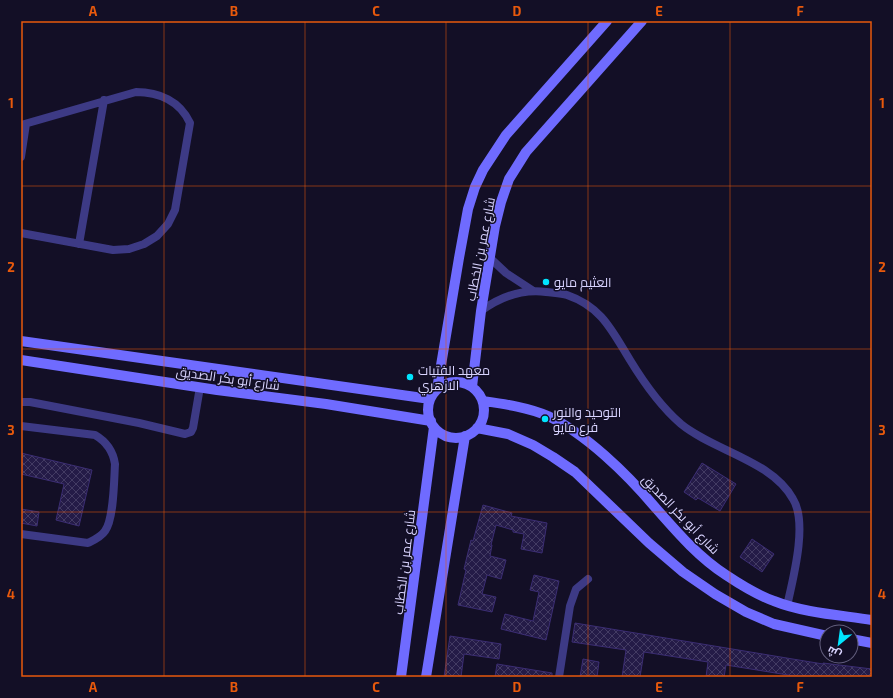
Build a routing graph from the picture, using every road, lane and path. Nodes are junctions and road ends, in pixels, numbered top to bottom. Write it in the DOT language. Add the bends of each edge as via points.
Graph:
graph roads {
  1 [pos="607,21"];
  2 [pos="642,21"];
  3 [pos="104,100"];
  4 [pos="23,124"];
  5 [pos="21,156"];
  6 [pos="21,233"];
  7 [pos="79,244"];
  8 [pos="490,258"];
  9 [pos="532,290"];
  10 [pos="481,311"];
  11 [pos="21,341"];
  12 [pos="21,360"];
  13 [pos="200,387"];
  14 [pos="472,387"];
  15 [pos="438,389"];
  16 [pos="430,399"];
  17 [pos="483,401"];
  18 [pos="21,402"];
  19 [pos="432,424"];
  20 [pos="21,426"];
  21 [pos="477,428"];
  22 [pos="465,436"];
  23 [pos="21,534"];
  24 [pos="588,579"];
  25 [pos="787,606"];
  26 [pos="872,620"];
  27 [pos="819,634"];
  28 [pos="859,641"];
  29 [pos="872,643"];
  30 [pos="401,677"];
  31 [pos="426,677"];
  32 [pos="559,677"];
  1 -- 15 [label="street, شارع عمر بن الخطاب" via="506,135 475,187 468,209"];
  2 -- 8 [label="street, شارع عمر بن الخطاب" via="526,152 509,178 495,226"];
  3 -- 4 [label="street"];
  3 -- 7 [label="street"];
  3 -- 7 [label="street" via="146,92 174,102 181,108 190,123 175,210 168,224 157,236 129,250"];
  4 -- 5 [label="street"];
  6 -- 7 [label="street"];
  8 -- 9 [label="street" via="506,273"];
  8 -- 10 [label="street, شارع عمر بن الخطاب"];
  9 -- 10 [label="street" via="492,303"];
  9 -- 25 [label="street" via="566,294 596,311 607,322 646,385 664,408 682,424 757,466 786,489 794,500 800,533"];
  10 -- 14 [label="street, شارع عمر بن الخطاب"];
  11 -- 16 [label="street, شارع أبو بكر الصديق"];
  12 -- 13 [label="street, شارع أبو بكر الصديق"];
  13 -- 18 [label="street" via="193,428 185,434 53,406"];
  13 -- 19 [label="street, شارع أبو بكر الصديق" via="326,404"];
  14 -- 15 [label="street" via="458,382 449,383"];
  14 -- 17 [label="street"];
  15 -- 16 [label="street"];
  16 -- 19 [label="street" via="428,414"];
  17 -- 21 [label="street" via="482,421"];
  17 -- 25 [label="street, شارع أبو بكر الصديق" via="514,406 547,416 573,431 631,481 706,560 742,586"];
  19 -- 22 [label="street" via="441,433 450,437"];
  19 -- 30 [label="street, شارع عمر بن الخطاب"];
  20 -- 23 [label="street" via="95,435 109,446 116,464 110,522 97,539 88,544"];
  21 -- 22 [label="street"];
  21 -- 27 [label="street" via="508,434 533,445 575,472 649,543 683,572 715,594 774,624"];
  22 -- 31 [label="street"];
  24 -- 32 [label="street" via="576,589 570,606"];
  25 -- 26 [label="street, شارع أبو بكر الصديق"];
  28 -- 29 [label="street"];
}
